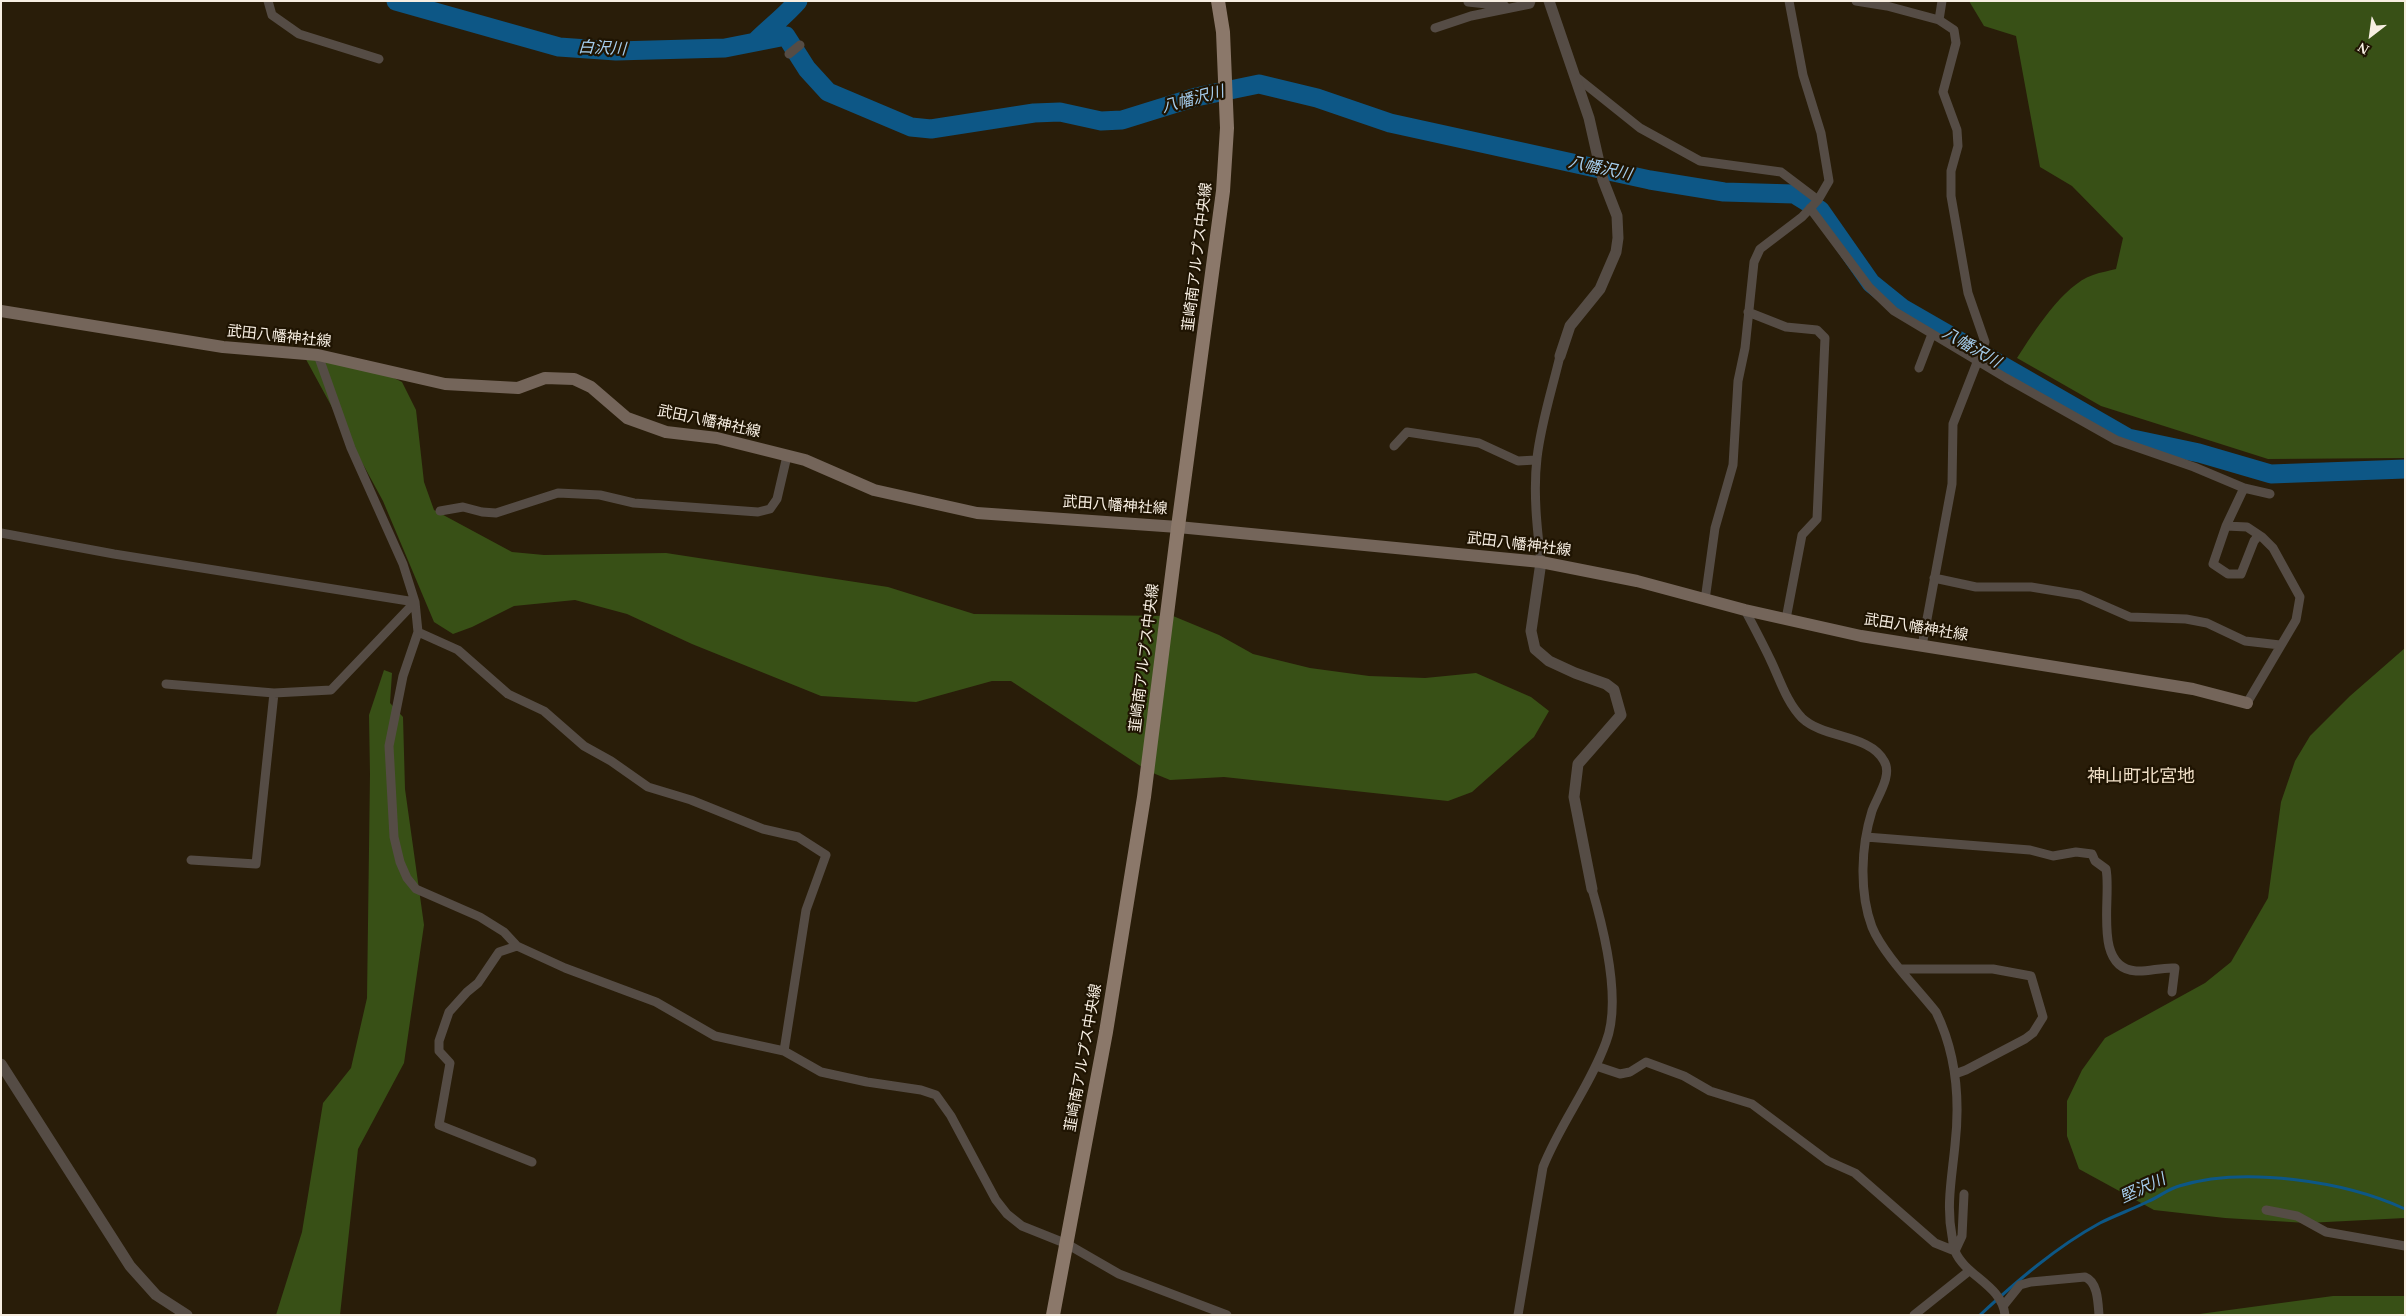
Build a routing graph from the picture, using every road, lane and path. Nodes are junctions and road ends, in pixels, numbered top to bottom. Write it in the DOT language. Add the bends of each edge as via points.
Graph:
graph roads {
  1 [pos="268,1"];
  2 [pos="1218,1"];
  3 [pos="1531,1"];
  4 [pos="1549,1"];
  5 [pos="1790,1"];
  6 [pos="1856,1"];
  7 [pos="1942,1"];
  8 [pos="1468,2"];
  9 [pos="1515,8"];
  10 [pos="1939,20"];
  11 [pos="1435,28"];
  12 [pos="800,45"];
  13 [pos="789,54"];
  14 [pos="379,59"];
  15 [pos="1575,76"];
  16 [pos="1814,204"];
  17 [pos="1,311"];
  18 [pos="1748,312"];
  19 [pos="1932,334"];
  20 [pos="318,355"];
  21 [pos="1560,356"];
  22 [pos="1977,359"];
  23 [pos="1919,368"];
  24 [pos="1394,446"];
  25 [pos="787,456"];
  26 [pos="1536,460"];
  27 [pos="2244,488"];
  28 [pos="2270,494"];
  29 [pos="440,511"];
  30 [pos="2226,526"];
  31 [pos="1178,527"];
  32 [pos="1,533"];
  33 [pos="2259,535"];
  34 [pos="1541,562"];
  35 [pos="1934,578"];
  36 [pos="1705,600"];
  37 [pos="415,602"];
  38 [pos="1745,610"];
  39 [pos="1786,620"];
  40 [pos="418,632"];
  41 [pos="2280,645"];
  42 [pos="1922,646"];
  43 [pos="166,684"];
  44 [pos="274,693"];
  45 [pos="2247,703"];
  46 [pos="1866,837"];
  47 [pos="191,860"];
  48 [pos="1592,889"];
  49 [pos="517,946"];
  50 [pos="1901,969"];
  51 [pos="2172,992"];
  52 [pos="784,1051"];
  53 [pos="1,1064"];
  54 [pos="1596,1066"];
  55 [pos="1955,1074"];
  56 [pos="532,1162"];
  57 [pos="1964,1194"];
  58 [pos="2266,1210"];
  59 [pos="1067,1244"];
  60 [pos="2405,1246"];
  61 [pos="1955,1251"];
  62 [pos="1969,1271"];
  63 [pos="2004,1305"];
  64 [pos="186,1315"];
  65 [pos="1053,1315"];
  66 [pos="1228,1315"];
  67 [pos="1518,1315"];
  68 [pos="1914,1315"];
  69 [pos="2005,1315"];
  70 [pos="2099,1315"];
  1 -- 14 [label="street" via="272,15 299,34"];
  2 -- 31 [label="main road, 韮崎南アルプス中央線" via="1223,32 1227,128 1222,201"];
  3 -- 9 [label="street"];
  4 -- 15 [label="street"];
  5 -- 16 [label="street" via="1803,75 1821,133 1829,181"];
  6 -- 10 [label="street"];
  7 -- 10 [label="street"];
  8 -- 9 [label="street"];
  9 -- 11 [label="street" via="1471,16"];
  10 -- 22 [label="street" via="1954,30 1956,43 1943,92 1957,130 1951,196 1968,294 1985,342"];
  12 -- 13 [label="street"];
  15 -- 16 [label="street" via="1640,128 1700,161 1781,172"];
  15 -- 21 [label="street" via="1603,180 1617,216 1618,238 1616,252 1600,289 1570,326"];
  16 -- 18 [label="street" via="1760,250 1754,262"];
  16 -- 19 [label="street" via="1868,287 1894,311"];
  17 -- 20 [label="main road, 武田八幡神社線" via="223,347"];
  18 -- 36 [label="street" via="1738,382 1733,465 1716,528"];
  18 -- 39 [label="street" via="1786,327 1817,330 1825,338 1817,519 1802,535"];
  19 -- 22 [label="street"];
  19 -- 23 [label="street"];
  20 -- 25 [label="main road, 武田八幡神社線" via="445,384 518,388 545,378 574,379 591,387 627,418 642,424 666,432 717,438"];
  20 -- 37 [label="street" via="351,448 403,564"];
  21 -- 26 [label="street"];
  22 -- 27 [label="street" via="2116,440"];
  22 -- 35 [label="street" via="1953,424 1952,484"];
  24 -- 26 [label="street" via="1407,432 1419,432 1479,443 1518,461"];
  25 -- 29 [label="street" via="777,499 770,509 758,512 634,503 600,495 558,492 496,513 463,507"];
  25 -- 31 [label="main road, 武田八幡神社線" via="805,460 874,490 977,513"];
  26 -- 34 [label="street"];
  27 -- 28 [label="street"];
  27 -- 30 [label="street"];
  30 -- 33 [label="street" via="2246,528"];
  30 -- 33 [label="street" via="2213,564 2228,574 2241,574"];
  31 -- 34 [label="main road, 武田八幡神社線"];
  31 -- 59 [label="main road, 韮崎南アルプス中央線" via="1144,797"];
  32 -- 37 [label="street"];
  33 -- 41 [label="street" via="2273,548 2300,597 2296,620"];
  34 -- 36 [label="main road, 武田八幡神社線" via="1637,581"];
  34 -- 48 [label="street" via="1531,631 1536,649 1549,661 1614,690 1621,715 1578,764 1574,797"];
  35 -- 41 [label="street" via="1976,586 2031,587 2080,595 2130,616 2207,623 2245,641"];
  35 -- 42 [label="street"];
  36 -- 38 [label="main road, 武田八幡神社線"];
  37 -- 40 [label="street"];
  37 -- 44 [label="street" via="331,690"];
  38 -- 39 [label="main road, 武田八幡神社線"];
  38 -- 46 [label="street" via="1788,698 1802,718 1835,735 1874,747 1886,762 1887,774 1872,811"];
  39 -- 42 [label="main road, 武田八幡神社線"];
  40 -- 49 [label="street" via="403,676 389,746 394,837 400,862 416,889 480,917 504,932"];
  40 -- 52 [label="street" via="458,650 508,694 544,711 584,746 648,787 691,800 754,826 798,837 826,855 806,910"];
  41 -- 45 [label="street"];
  42 -- 45 [label="main road, 武田八幡神社線" via="2192,689"];
  43 -- 44 [label="street"];
  44 -- 47 [label="street" via="256,864"];
  46 -- 50 [label="street" via="1864,894 1868,911 1879,940"];
  46 -- 51 [label="street" via="2030,850 2053,856 2076,852 2092,854 2095,861 2106,869 2105,928 2113,956 2123,968 2137,971 2174,968"];
  48 -- 54 [label="street" via="1606,940 1612,1023"];
  49 -- 52 [label="street" via="656,1002 715,1036"];
  49 -- 56 [label="street" via="500,952 478,983 448,1012 439,1041 439,1051 450,1063 439,1125"];
  50 -- 55 [label="street" via="1943,1025"];
  50 -- 55 [label="street" via="1993,969 2031,976 2043,1017 2033,1033"];
  52 -- 59 [label="street" via="822,1072 936,1095 1007,1214 1022,1226"];
  53 -- 64 [label="street" via="121,1254 144,1285"];
  54 -- 61 [label="street" via="1620,1074 1646,1062 1684,1076 1710,1091 1752,1104 1828,1161 1855,1173 1935,1243"];
  54 -- 67 [label="street" via="1551,1146 1543,1167"];
  55 -- 61 [label="street" via="1956,1144 1948,1200"];
  57 -- 61 [label="street" via="1962,1236"];
  58 -- 60 [label="street" via="2297,1216 2326,1232"];
  59 -- 65 [label="main road, 韮崎南アルプス中央線"];
  59 -- 66 [label="street" via="1119,1274"];
  61 -- 62 [label="street"];
  62 -- 63 [label="street" via="1979,1276"];
  62 -- 68 [label="street"];
  63 -- 69 [label="street"];
  63 -- 70 [label="street" via="2020,1285 2085,1277 2094,1287"];
}
